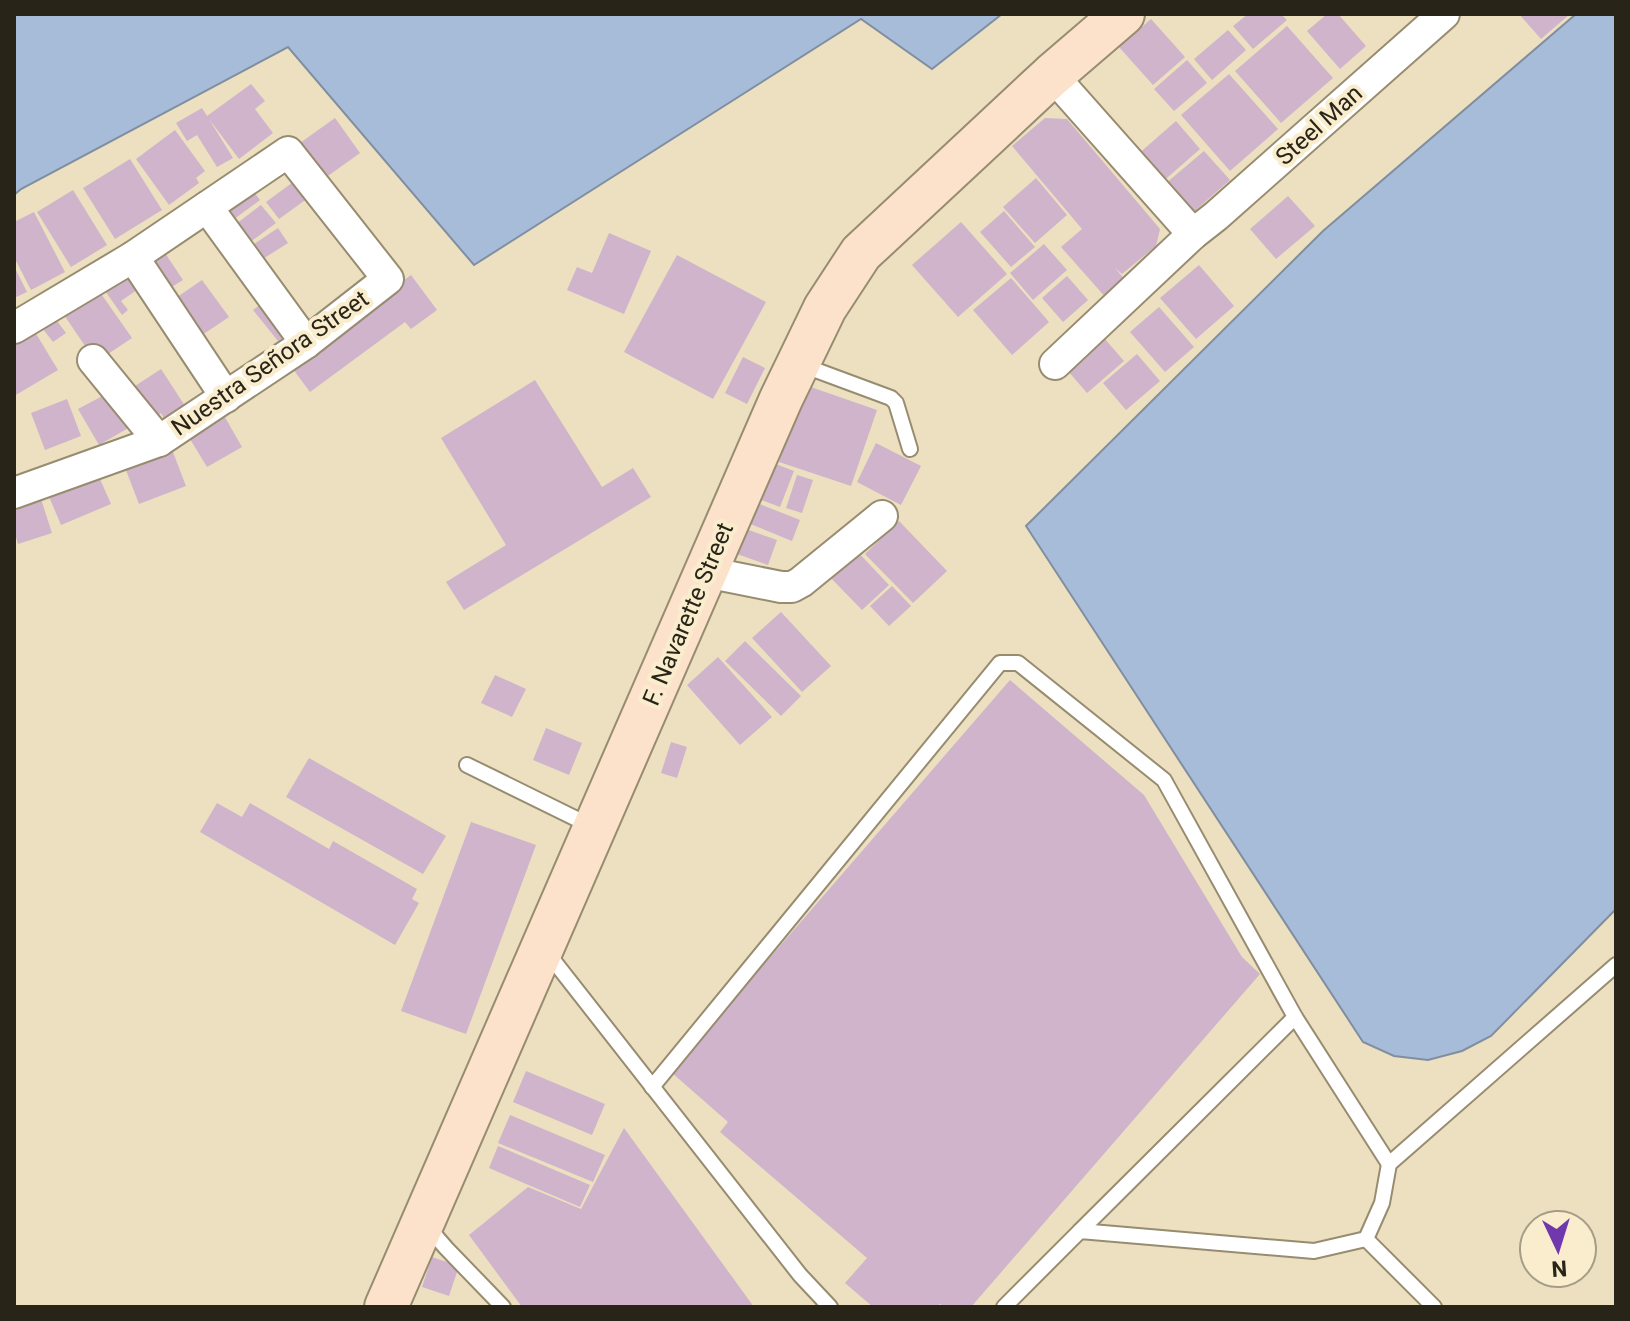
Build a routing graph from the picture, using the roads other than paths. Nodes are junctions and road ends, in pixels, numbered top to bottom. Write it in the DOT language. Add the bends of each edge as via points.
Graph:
graph roads {
  1 [pos="1123,14"];
  2 [pos="1444,14"];
  3 [pos="1052,75"];
  4 [pos="207,207"];
  5 [pos="1193,234"];
  6 [pos="133,257"];
  7 [pos="14,328"];
  8 [pos="306,343"];
  9 [pos="93,360"];
  10 [pos="798,364"];
  11 [pos="1055,364"];
  12 [pos="226,397"];
  13 [pos="159,441"];
  14 [pos="910,449"];
  15 [pos="14,493"];
  16 [pos="882,516"];
  17 [pos="706,572"];
  18 [pos="467,765"];
  19 [pos="595,828"];
  20 [pos="544,948"];
  21 [pos="1616,965"];
  22 [pos="1295,1017"];
  23 [pos="652,1087"];
  24 [pos="1389,1164"];
  25 [pos="423,1221"];
  26 [pos="1080,1231"];
  27 [pos="1366,1239"];
  28 [pos="386,1307"];
  29 [pos="503,1307"];
  30 [pos="830,1307"];
  31 [pos="1004,1307"];
  32 [pos="1434,1307"];
  1 -- 3 [label="main road, F. Navarette Street"];
  2 -- 5 [label="street, Steel Man"];
  3 -- 5 [label="street"];
  3 -- 10 [label="main road, F. Navarette Street" via="861,253 825,308"];
  4 -- 6 [label="street"];
  4 -- 8 [label="street"];
  4 -- 8 [label="street, Nuestra Señora Street" via="288,152 388,279"];
  5 -- 11 [label="street, Steel Man"];
  6 -- 7 [label="street"];
  6 -- 12 [label="street"];
  8 -- 12 [label="street, Nuestra Señora Street"];
  9 -- 13 [label="street"];
  10 -- 14 [label="lane" via="891,398"];
  10 -- 17 [label="main road, F. Navarette Street"];
  12 -- 13 [label="street, Nuestra Señora Street"];
  13 -- 15 [label="street, Nuestra Señora Street"];
  16 -- 17 [label="street" via="792,587"];
  17 -- 19 [label="main road, F. Navarette Street"];
  18 -- 19 [label="lane"];
  19 -- 20 [label="main road, F. Navarette Street"];
  20 -- 23 [label="lane"];
  20 -- 25 [label="main road, F. Navarette Street"];
  21 -- 24 [label="lane"];
  22 -- 23 [label="lane" via="1164,780 1018,663 1000,663"];
  22 -- 24 [label="lane"];
  22 -- 26 [label="lane"];
  23 -- 30 [label="lane"];
  24 -- 27 [label="lane" via="1382,1203"];
  25 -- 28 [label="main road, F. Navarette Street"];
  25 -- 29 [label="lane"];
  26 -- 27 [label="lane" via="1314,1251"];
  26 -- 31 [label="lane"];
  27 -- 32 [label="lane"];
}
